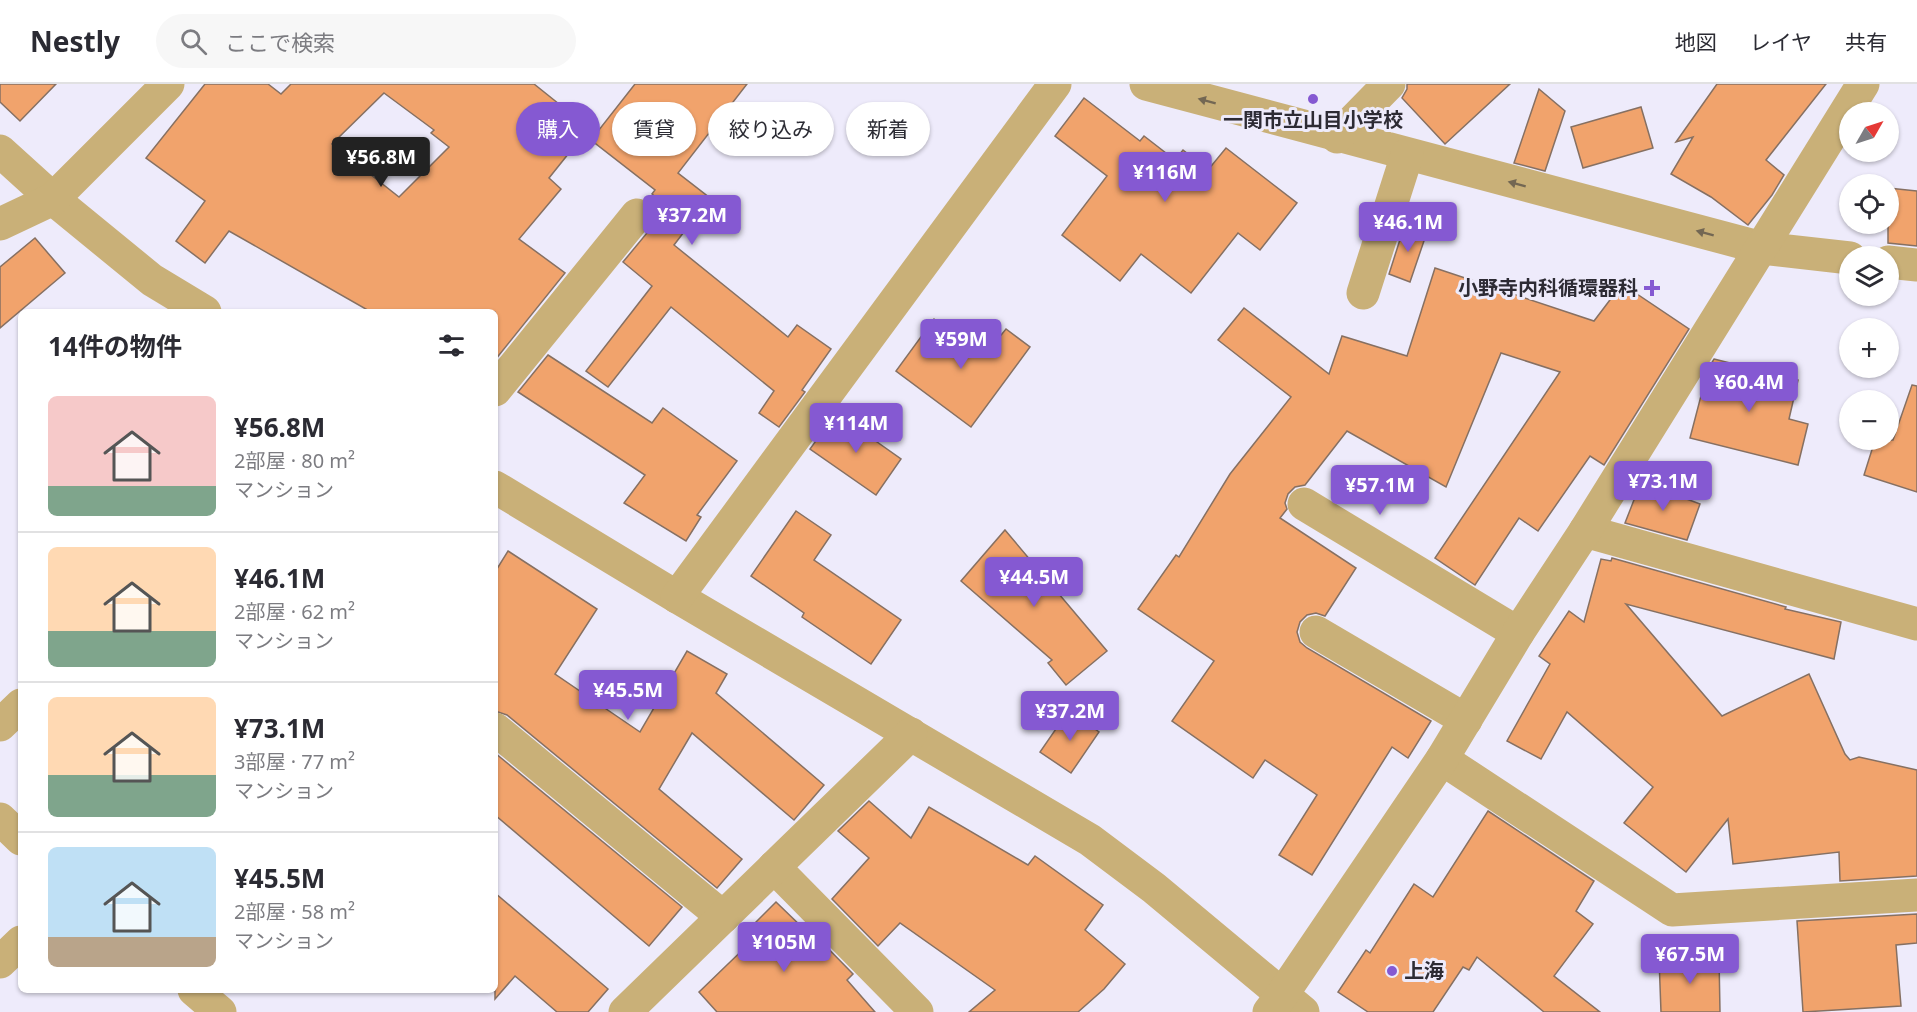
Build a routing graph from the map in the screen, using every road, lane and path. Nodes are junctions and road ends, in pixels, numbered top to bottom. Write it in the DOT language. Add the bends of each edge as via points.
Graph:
graph roads {
  1 [pos="168,84"];
  2 [pos="1055,84"];
  3 [pos="1146,84"];
  4 [pos="1389,84"];
  5 [pos="1863,84"];
  6 [pos="1337,136"];
  7 [pos="0,151"];
  8 [pos="1407,155"];
  9 [pos="53,199"];
  10 [pos="637,216"];
  11 [pos="0,224"];
  12 [pos="1762,248"];
  13 [pos="1839,257"];
  14 [pos="1899,264"];
  15 [pos="1917,266"];
  16 [pos="1363,293"];
  17 [pos="199,309"];
  18 [pos="498,386"];
  19 [pos="498,489"];
  20 [pos="1304,504"];
  21 [pos="1585,531"];
  22 [pos="677,597"];
  23 [pos="1917,624"];
  24 [pos="1316,632"];
  25 [pos="1518,633"];
  26 [pos="18,708"];
  27 [pos="1466,720"];
  28 [pos="0,725"];
  29 [pos="498,731"];
  30 [pos="910,734"];
  31 [pos="1442,759"];
  32 [pos="0,819"];
  33 [pos="18,836"];
  34 [pos="774,867"];
  35 [pos="1917,895"];
  36 [pos="723,917"];
  37 [pos="18,945"];
  38 [pos="0,962"];
  39 [pos="198,993"];
  40 [pos="1285,1006"];
  41 [pos="220,1012"];
  42 [pos="625,1012"];
  43 [pos="917,1012"];
  1 -- 9 [label="street"];
  2 -- 22 [label="street"];
  6 -- 3 [label="street, one-way"];
  4 -- 6 [label="street"];
  5 -- 12 [label="street"];
  6 -- 8 [label="street"];
  7 -- 9 [label="street"];
  12 -- 8 [label="street, one-way"];
  8 -- 16 [label="street"];
  9 -- 11 [label="street"];
  9 -- 17 [label="street" via="152,280"];
  10 -- 18 [label="street"];
  12 -- 13 [label="street"];
  12 -- 21 [label="street"];
  14 -- 15 [label="street"];
  19 -- 22 [label="street"];
  20 -- 25 [label="street"];
  21 -- 23 [label="street"];
  21 -- 25 [label="street"];
  22 -- 30 [label="street"];
  24 -- 27 [label="street"];
  25 -- 27 [label="street"];
  26 -- 28 [label="street"];
  27 -- 31 [label="street"];
  29 -- 36 [label="street"];
  30 -- 34 [label="street"];
  30 -- 40 [label="street" via="1090,840 1154,888"];
  31 -- 35 [label="street" via="1672,910"];
  31 -- 40 [label="street"];
  32 -- 33 [label="street"];
  34 -- 36 [label="street"];
  34 -- 43 [label="street"];
  36 -- 42 [label="street"];
  37 -- 38 [label="street"];
  39 -- 41 [label="street"];
}
